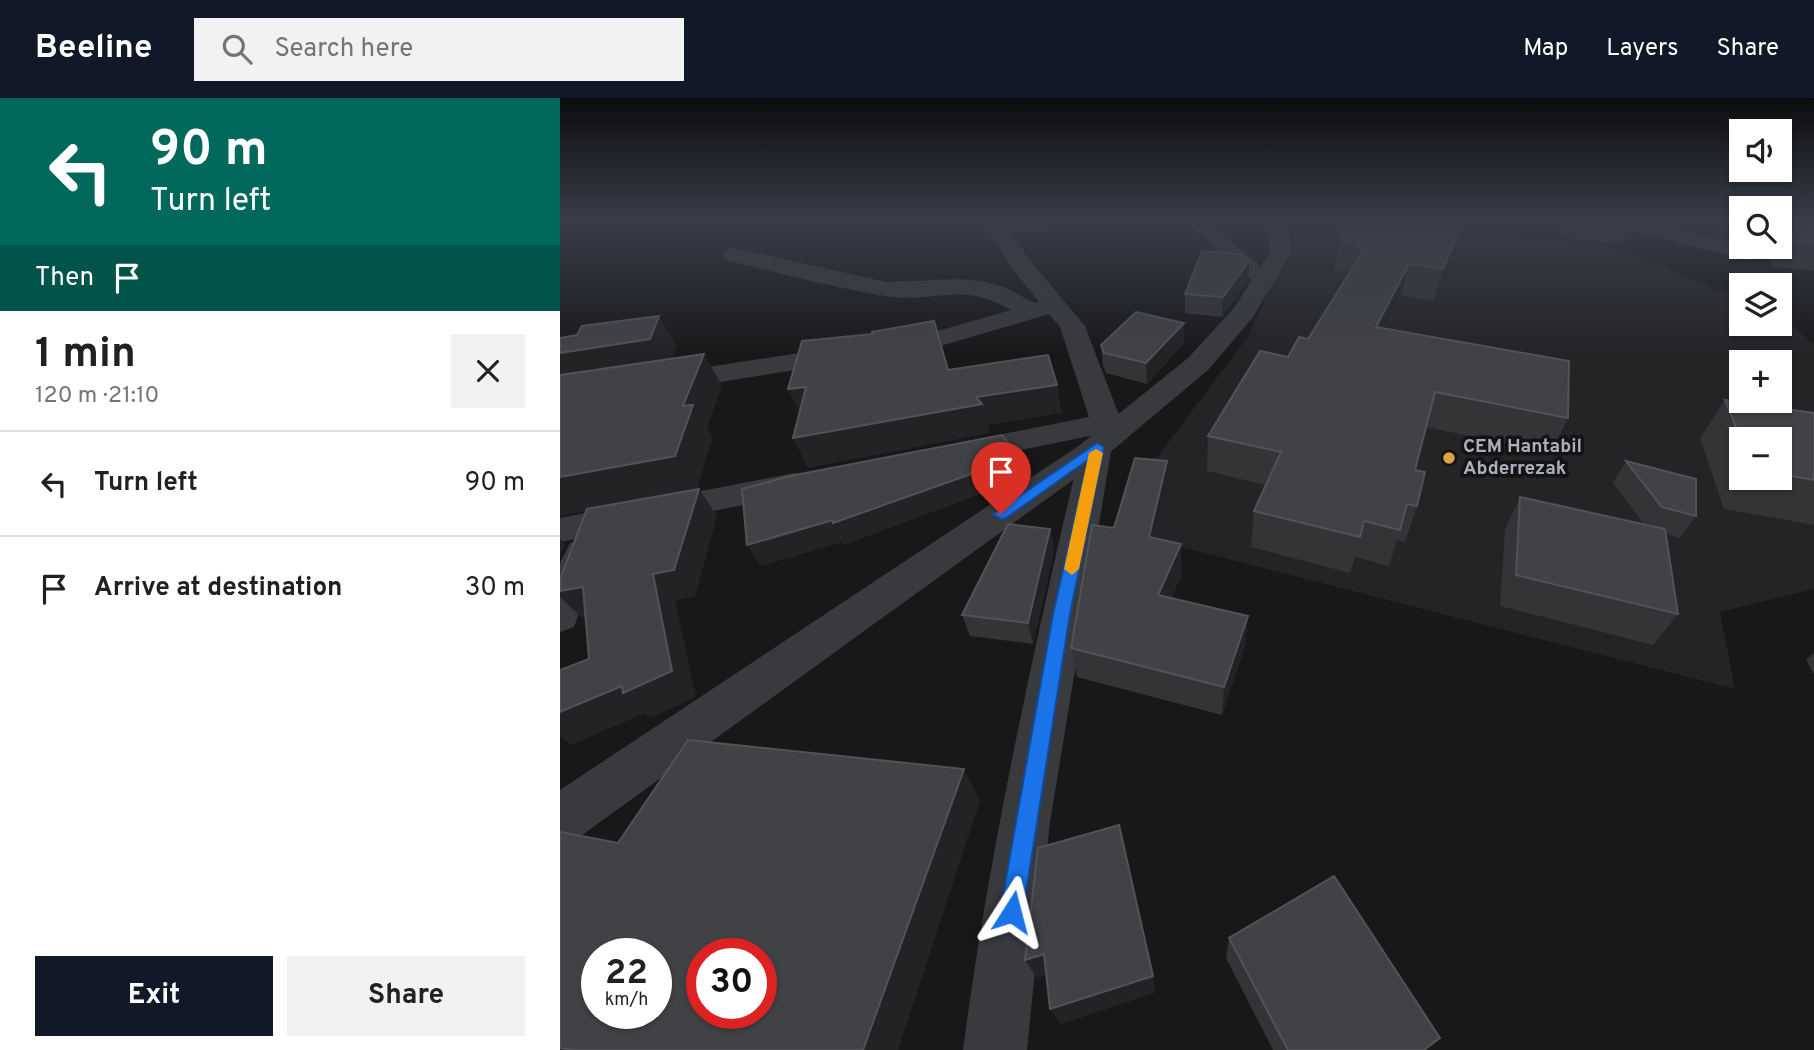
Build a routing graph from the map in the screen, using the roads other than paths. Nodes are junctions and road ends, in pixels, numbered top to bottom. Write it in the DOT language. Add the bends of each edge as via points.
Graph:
graph roads {
  1 [pos="782,266"];
  2 [pos="1021,266"];
  3 [pos="1249,266"];
  4 [pos="1272,266"];
  5 [pos="1264,279"];
  6 [pos="1044,309"];
  7 [pos="560,399"];
  8 [pos="1105,435"];
  9 [pos="931,458"];
  10 [pos="823,479"];
  11 [pos="577,527"];
  12 [pos="560,616"];
  13 [pos="560,820"];
  14 [pos="995,1050"];
  1 -- 6 [label="street" via="887,289 985,288"];
  2 -- 6 [label="street"];
  3 -- 5 [label="street"];
  4 -- 5 [label="street"];
  5 -- 8 [label="street" via="1244,312 1198,364"];
  6 -- 7 [label="street" via="937,338"];
  6 -- 8 [label="street" via="1072,326"];
  8 -- 9 [label="street"];
  8 -- 13 [label="street"];
  8 -- 14 [label="street" via="1062,614 1003,967"];
  10 -- 11 [label="street"];
  11 -- 12 [label="street"];
}
